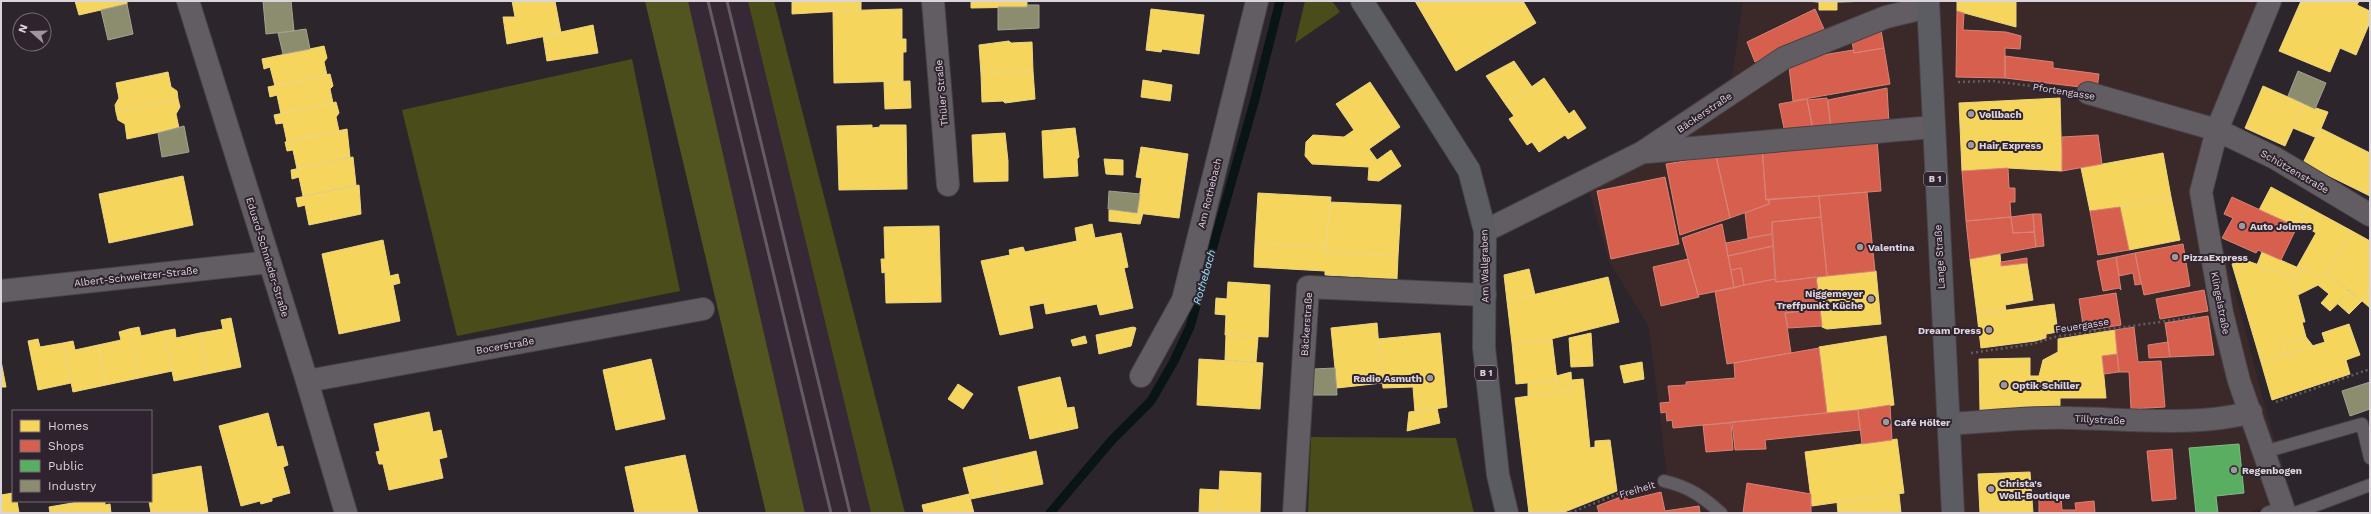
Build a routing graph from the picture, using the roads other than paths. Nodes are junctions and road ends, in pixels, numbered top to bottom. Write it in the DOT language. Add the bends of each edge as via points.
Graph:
graph roads {
  1 [pos="188,1"];
  2 [pos="933,1"];
  3 [pos="1257,1"];
  4 [pos="1362,1"];
  5 [pos="2270,1"];
  6 [pos="1928,4"];
  7 [pos="2088,93"];
  8 [pos="1933,128"];
  9 [pos="2217,130"];
  10 [pos="1643,152"];
  11 [pos="948,185"];
  12 [pos="2370,215"];
  13 [pos="1484,231"];
  14 [pos="270,262"];
  15 [pos="1,291"];
  16 [pos="1485,295"];
  17 [pos="703,309"];
  18 [pos="1141,376"];
  19 [pos="307,381"];
  20 [pos="2251,412"];
  21 [pos="1948,424"];
  22 [pos="2264,452"];
  23 [pos="2370,458"];
  24 [pos="1664,481"];
  25 [pos="2370,485"];
  26 [pos="2282,512"];
  27 [pos="346,513"];
  28 [pos="1294,513"];
  29 [pos="1507,513"];
  30 [pos="1721,513"];
  31 [pos="1953,513"];
  1 -- 14 [label="street, Eduard-Schnieder-Straße"];
  2 -- 11 [label="street, Thüler Straße"];
  3 -- 18 [label="street, Am Rothebach" via="1183,300"];
  4 -- 13 [label="main road, Am Wallgraben / B 1" via="1469,170"];
  5 -- 9 [label="street, Klingelstraße"];
  6 -- 8 [label="main road, Lange Straße / B 1"];
  6 -- 10 [label="street, Bäckerstraße" via="1886,17 1784,58"];
  7 -- 9 [label="street, Pfortengasse"];
  8 -- 10 [label="street"];
  8 -- 21 [label="main road, Lange Straße / B 1"];
  9 -- 12 [label="street, Schützenstraße" via="2275,158"];
  9 -- 20 [label="street, Klingelstraße" via="2201,192 2222,313 2239,381"];
  10 -- 13 [label="street, Bäckerstraße"];
  13 -- 16 [label="main road, Am Wallgraben / B 1"];
  14 -- 15 [label="street, Albert-Schweitzer-Straße"];
  14 -- 19 [label="street, Eduard-Schnieder-Straße"];
  16 -- 28 [label="street, Bäckerstraße" via="1308,287"];
  16 -- 29 [label="main road, Am Wallgraben / B 1" via="1484,348 1498,474"];
  17 -- 19 [label="street, Bocerstraße"];
  19 -- 27 [label="street, Eduard-Schnieder-Straße"];
  20 -- 21 [label="street, Tillystraße" via="2230,418 2117,421 2072,418"];
  20 -- 22 [label="street, Klingelstraße"];
  21 -- 31 [label="main road, Lange Straße / B 1"];
  22 -- 23 [label="lane" via="2362,424"];
  22 -- 26 [label="street, Klingelstraße"];
  24 -- 30 [label="lane, Freiheit" via="1700,494"];
  25 -- 26 [label="lane"];
}
